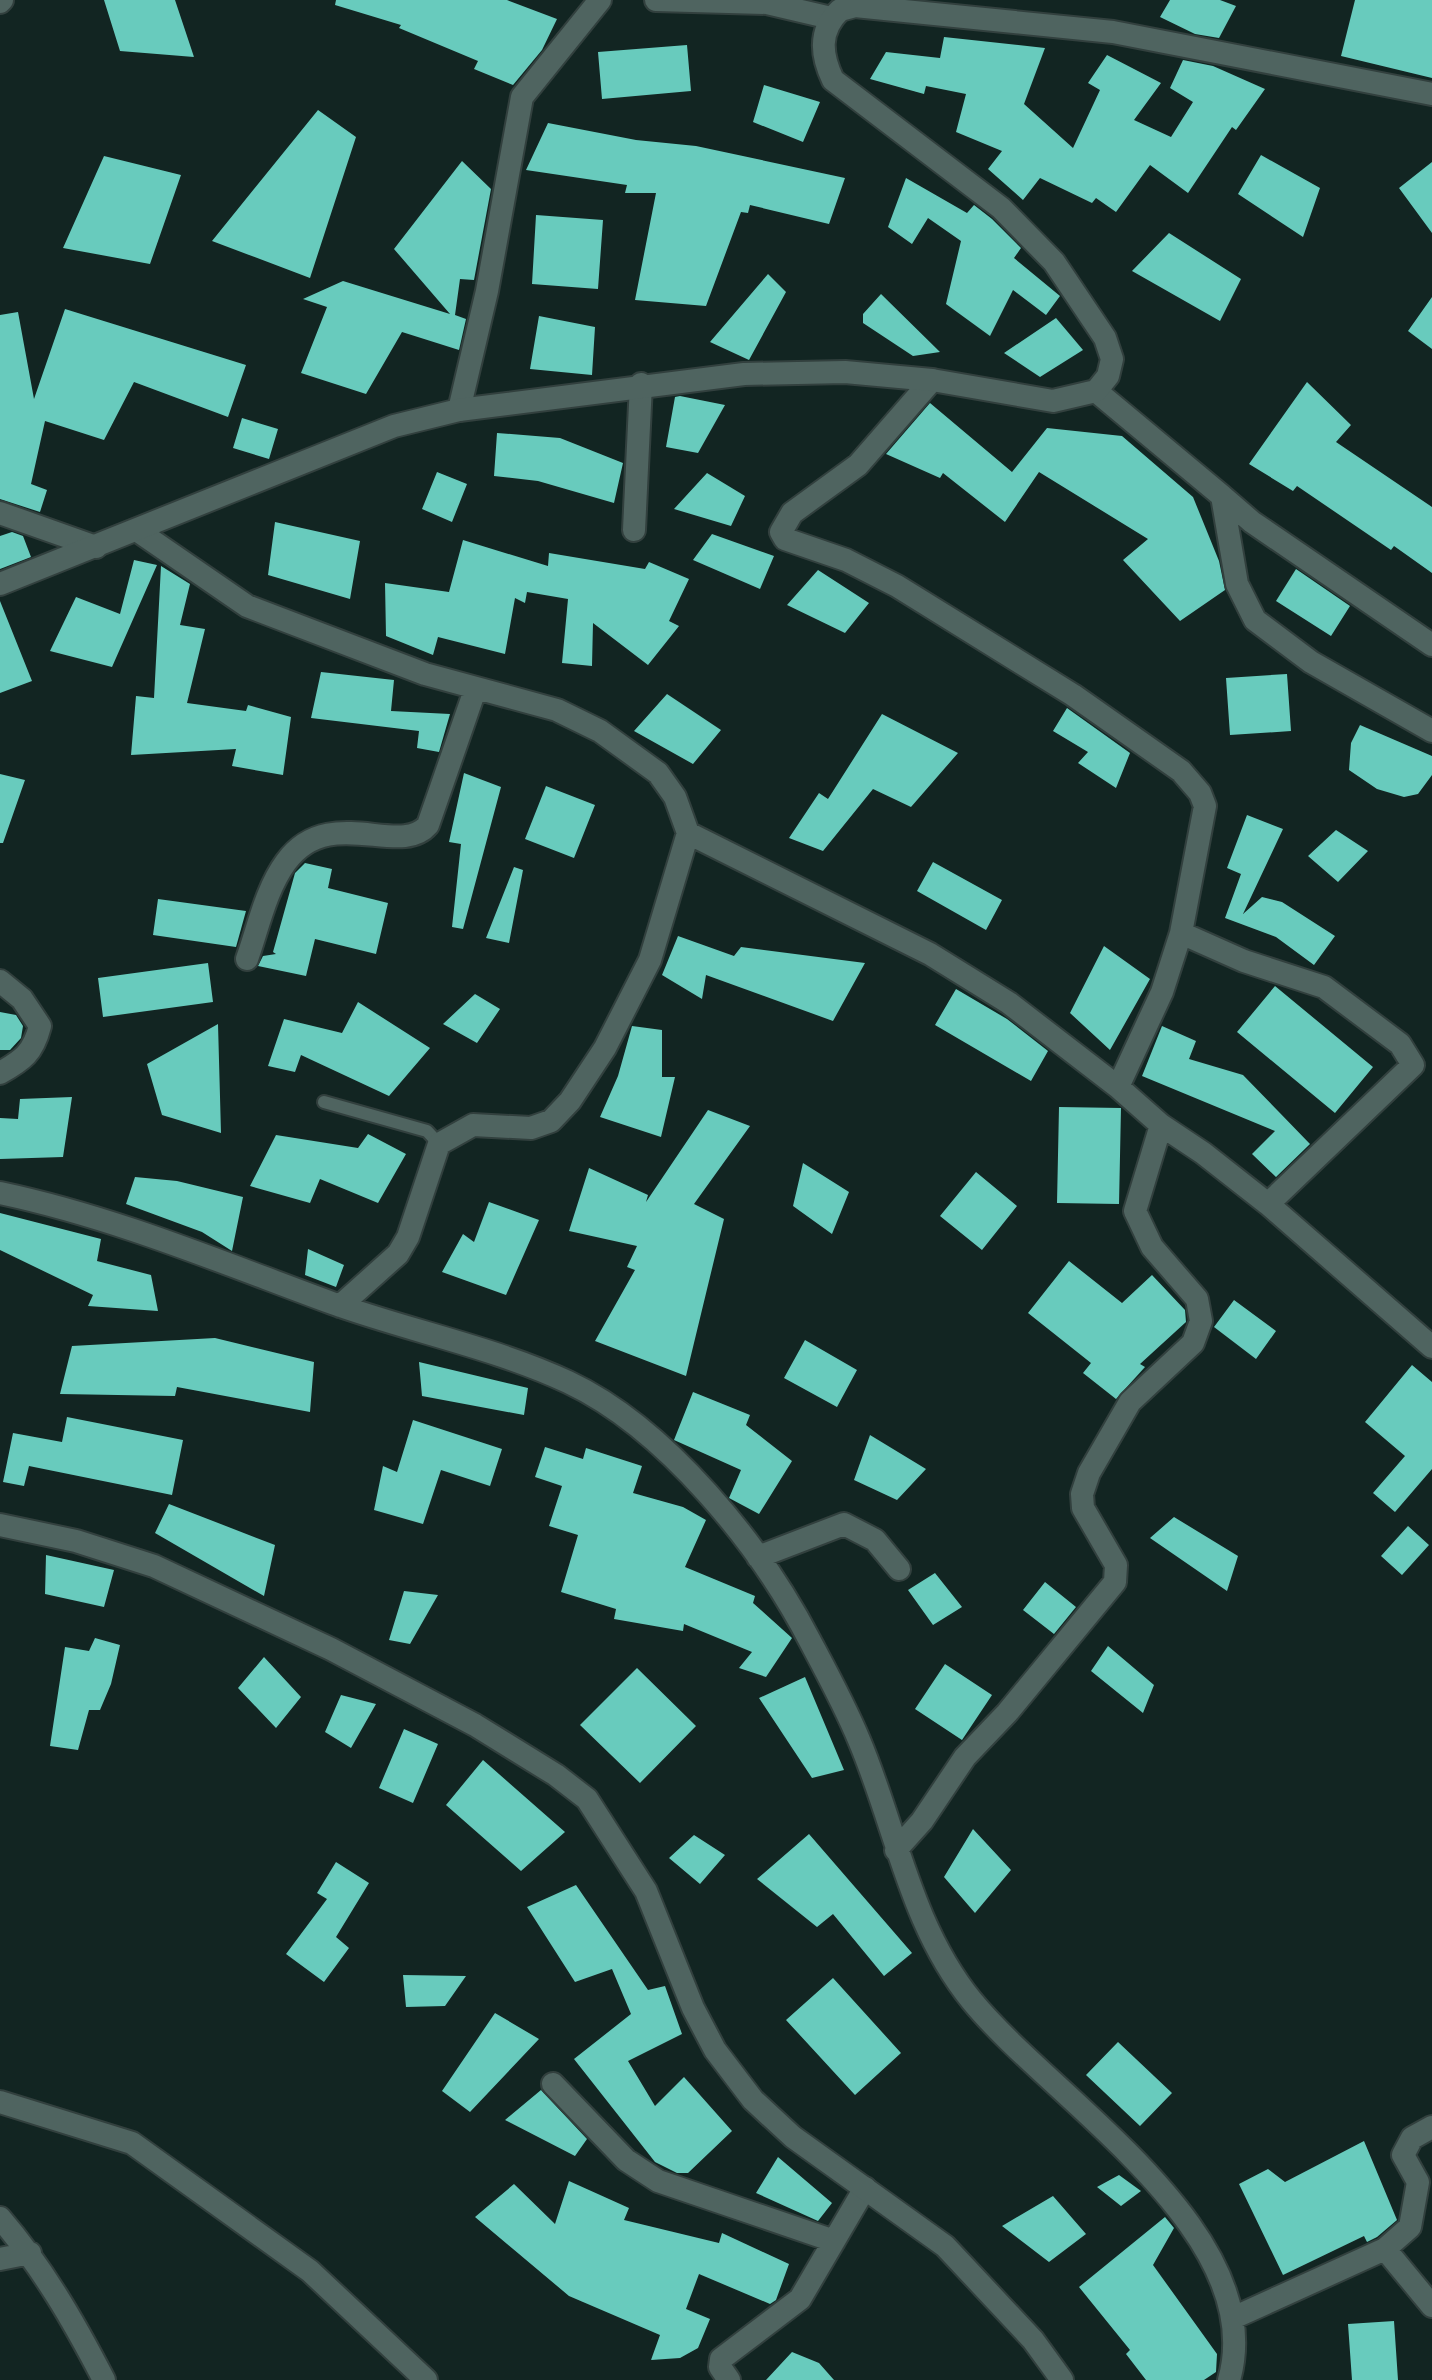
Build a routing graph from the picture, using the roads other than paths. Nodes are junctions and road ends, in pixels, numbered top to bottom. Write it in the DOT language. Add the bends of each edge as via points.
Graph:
graph roads {
  1 [pos="600,0"];
  2 [pos="656,0"];
  3 [pos="766,2"];
  4 [pos="831,18"];
  5 [pos="1432,94"];
  6 [pos="932,380"];
  7 [pos="641,384"];
  8 [pos="1096,391"];
  9 [pos="459,410"];
  10 [pos="1222,496"];
  11 [pos="0,513"];
  12 [pos="634,530"];
  13 [pos="138,531"];
  14 [pos="96,547"];
  15 [pos="0,584"];
  16 [pos="1432,645"];
  17 [pos="475,690"];
  18 [pos="1432,731"];
  19 [pos="688,833"];
  20 [pos="1181,933"];
  21 [pos="247,959"];
  22 [pos="0,981"];
  23 [pos="0,1073"];
  24 [pos="1118,1087"];
  25 [pos="324,1102"];
  26 [pos="1161,1125"];
  27 [pos="439,1144"];
  28 [pos="0,1193"];
  29 [pos="1268,1204"];
  30 [pos="340,1306"];
  31 [pos="1432,1347"];
  32 [pos="0,1525"];
  33 [pos="758,1557"];
  34 [pos="899,1569"];
  35 [pos="896,1850"];
  36 [pos="553,2084"];
  37 [pos="0,2102"];
  38 [pos="1432,2127"];
  39 [pos="865,2188"];
  40 [pos="0,2218"];
  41 [pos="834,2241"];
  42 [pos="1385,2249"];
  43 [pos="30,2253"];
  44 [pos="0,2259"];
  45 [pos="1432,2306"];
  46 [pos="1233,2318"];
  47 [pos="104,2380"];
  48 [pos="426,2380"];
  49 [pos="729,2380"];
  50 [pos="1062,2380"];
  51 [pos="1229,2380"];
  1 -- 9 [label="street" via="522,97"];
  2 -- 3 [label="street"];
  3 -- 4 [label="street"];
  4 -- 5 [label="street" via="855,6 1113,32"];
  4 -- 8 [label="street" via="822,58 833,80 1001,208 1054,262 1105,338 1112,359 1108,376"];
  6 -- 7 [label="street" via="798,372"];
  6 -- 8 [label="street" via="1053,401"];
  6 -- 20 [label="street" via="858,465 792,513 781,532 785,539 846,560 897,586 1073,695 1181,771 1205,806"];
  7 -- 9 [label="street"];
  7 -- 12 [label="street"];
  8 -- 10 [label="street"];
  9 -- 13 [label="street" via="394,426"];
  10 -- 16 [label="street"];
  10 -- 18 [label="street" via="1237,584 1255,620 1311,662"];
  11 -- 14 [label="street"];
  13 -- 14 [label="street"];
  13 -- 17 [label="street" via="247,606"];
  14 -- 15 [label="street"];
  17 -- 19 [label="street" via="557,710 627,748 658,773 675,797"];
  17 -- 21 [label="street" via="428,825 411,836 360,832 309,840 279,872"];
  19 -- 24 [label="street" via="930,954 1009,1003"];
  19 -- 27 [label="street" via="650,960 605,1048 570,1101 551,1121 531,1128 473,1125"];
  20 -- 24 [label="street" via="1162,992"];
  20 -- 29 [label="street" via="1324,987 1400,1044 1413,1065"];
  22 -- 23 [label="street" via="22,999 40,1026 35,1047"];
  24 -- 26 [label="street"];
  25 -- 27 [label="lane" via="427,1131"];
  26 -- 29 [label="street"];
  26 -- 35 [label="street" via="1135,1211 1152,1247 1197,1299 1201,1321 1193,1343 1130,1402 1082,1494 1083,1508 1116,1565 1115,1582 965,1757"];
  27 -- 30 [label="street" via="398,1254"];
  28 -- 30 [label="street" via="74,1210"];
  29 -- 31 [label="street"];
  30 -- 33 [label="street" via="570,1383 643,1431"];
  32 -- 39 [label="street" via="76,1541 154,1566 331,1649 475,1725 556,1775 587,1799 646,1891 715,2050 753,2100 793,2137"];
  33 -- 34 [label="street" via="844,1524 875,1540"];
  33 -- 35 [label="street" via="808,1636 860,1741"];
  35 -- 46 [label="street" via="927,1928 971,2000 1163,2186 1200,2240"];
  36 -- 41 [label="street" via="626,2160 658,2181"];
  37 -- 48 [label="street" via="132,2143 310,2271"];
  38 -- 42 [label="street" via="1412,2138 1403,2155 1418,2182 1410,2227"];
  39 -- 41 [label="street"];
  39 -- 50 [label="street" via="945,2246 1033,2340"];
  40 -- 43 [label="street"];
  41 -- 49 [label="street" via="800,2299 721,2359"];
  42 -- 45 [label="street"];
  42 -- 46 [label="street"];
  43 -- 44 [label="street"];
  43 -- 47 [label="street"];
  46 -- 51 [label="street" via="1235,2361"];
}
